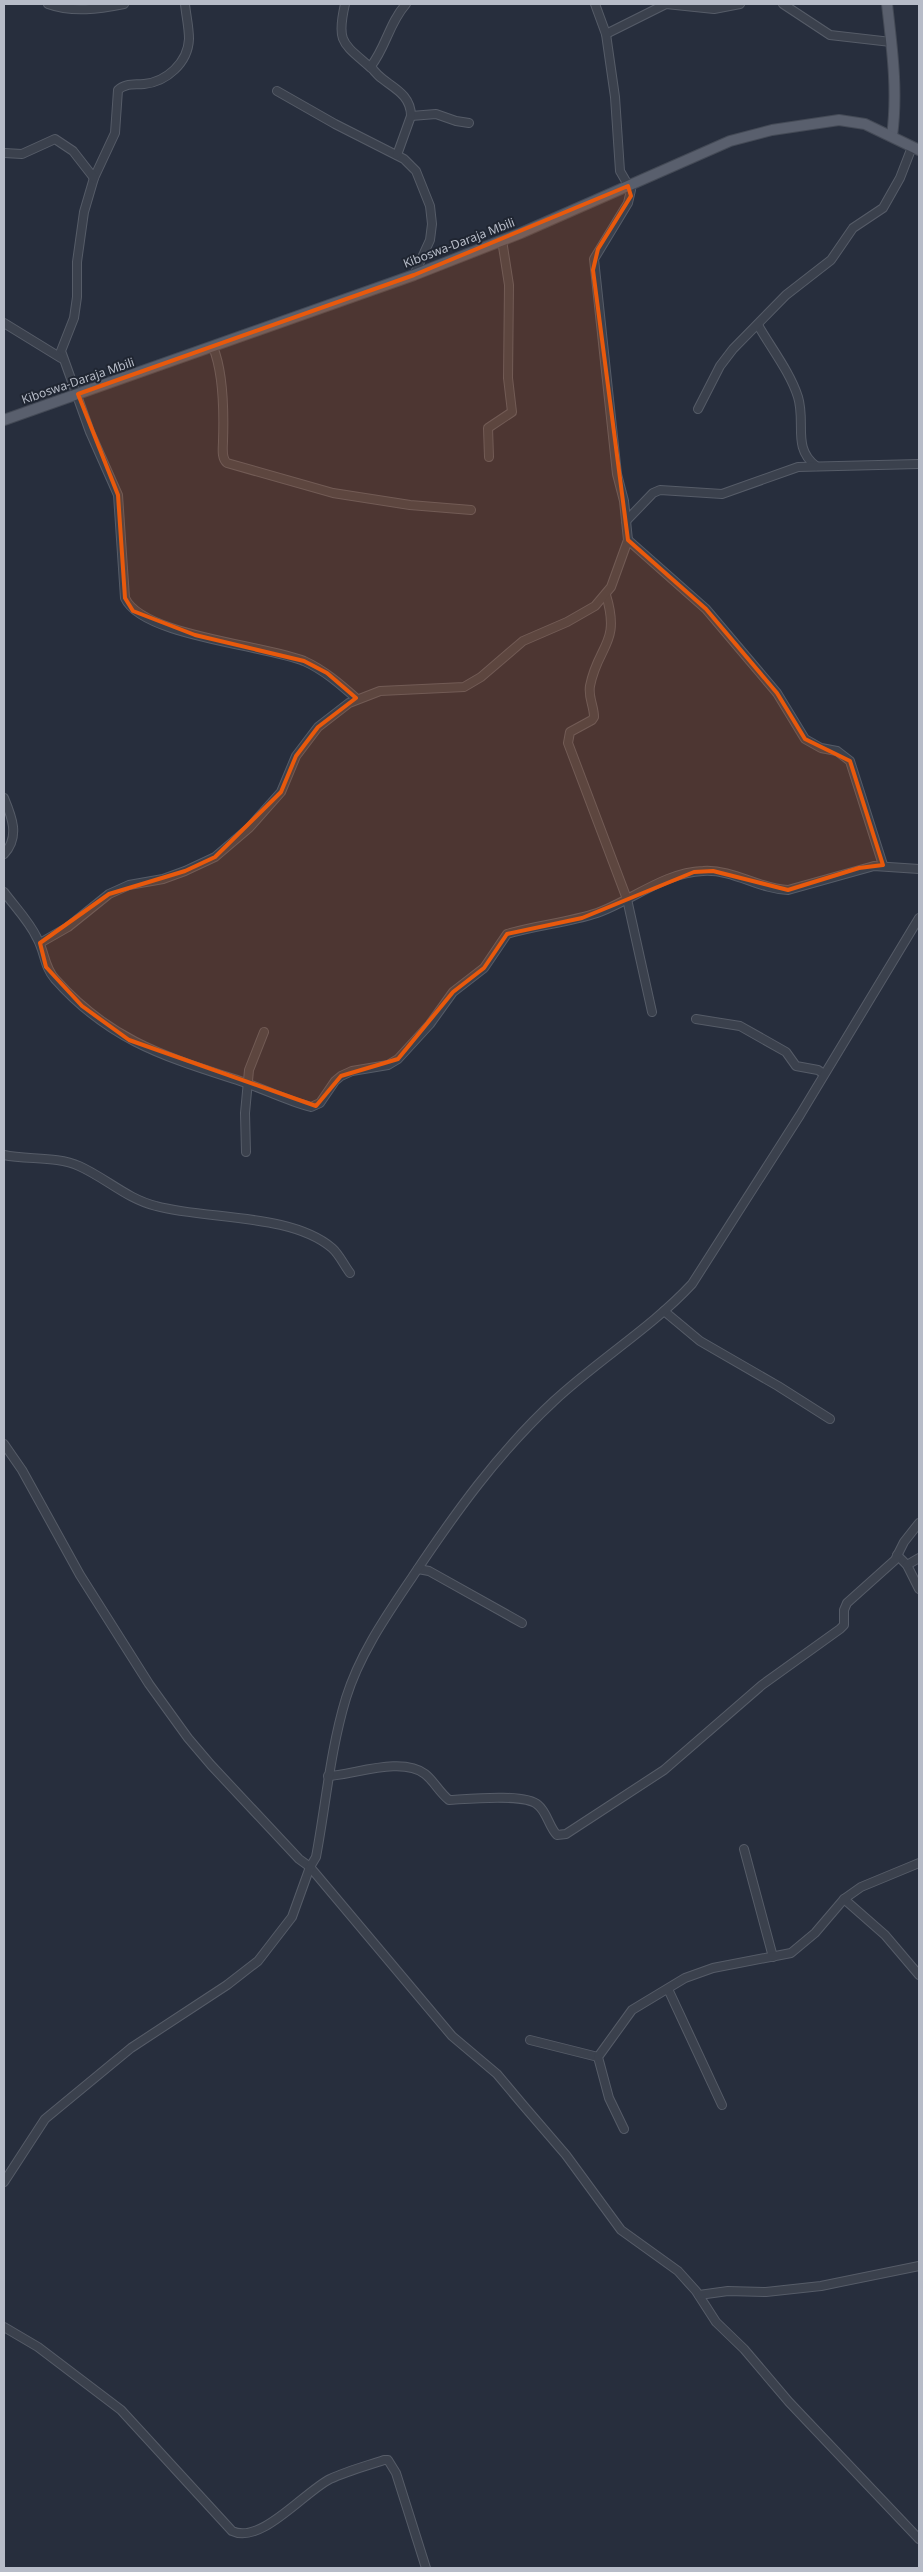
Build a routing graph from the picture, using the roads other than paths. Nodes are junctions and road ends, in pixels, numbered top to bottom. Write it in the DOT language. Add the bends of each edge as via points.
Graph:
graph roads {
  1 [pos="48,4"];
  2 [pos="124,4"];
  3 [pos="185,4"];
  4 [pos="345,4"];
  5 [pos="406,4"];
  6 [pos="595,4"];
  7 [pos="740,4"];
  8 [pos="783,4"];
  9 [pos="887,4"];
  10 [pos="606,34"];
  11 [pos="892,42"];
  12 [pos="371,68"];
  13 [pos="277,91"];
  14 [pos="412,116"];
  15 [pos="469,123"];
  16 [pos="892,136"];
  17 [pos="916,149"];
  18 [pos="4,153"];
  19 [pos="397,155"];
  20 [pos="94,178"];
  21 [pos="628,186"];
  22 [pos="502,240"];
  23 [pos="414,275"];
  24 [pos="4,323"];
  25 [pos="758,325"];
  26 [pos="213,347"];
  27 [pos="61,358"];
  28 [pos="78,394"];
  29 [pos="698,409"];
  30 [pos="4,420"];
  31 [pos="489,457"];
  32 [pos="919,464"];
  33 [pos="816,466"];
  34 [pos="472,510"];
  35 [pos="626,520"];
  36 [pos="628,540"];
  37 [pos="606,595"];
  38 [pos="356,699"];
  39 [pos="4,798"];
  40 [pos="4,854"];
  41 [pos="882,865"];
  42 [pos="919,870"];
  43 [pos="4,892"];
  44 [pos="628,899"];
  45 [pos="919,918"];
  46 [pos="40,944"];
  47 [pos="652,1012"];
  48 [pos="696,1019"];
  49 [pos="264,1032"];
  50 [pos="824,1074"];
  51 [pos="248,1084"];
  52 [pos="246,1152"];
  53 [pos="4,1154"];
  54 [pos="350,1273"];
  55 [pos="664,1311"];
  56 [pos="830,1419"];
  57 [pos="4,1444"];
  58 [pos="919,1523"];
  59 [pos="897,1555"];
  60 [pos="919,1558"];
  61 [pos="907,1565"];
  62 [pos="418,1569"];
  63 [pos="919,1588"];
  64 [pos="522,1623"];
  65 [pos="328,1776"];
  66 [pos="744,1849"];
  67 [pos="919,1863"];
  68 [pos="310,1867"];
  69 [pos="844,1899"];
  70 [pos="773,1957"];
  71 [pos="919,1975"];
  72 [pos="668,1989"];
  73 [pos="530,2040"];
  74 [pos="598,2057"];
  75 [pos="722,2105"];
  76 [pos="624,2130"];
  77 [pos="4,2182"];
  78 [pos="919,2266"];
  79 [pos="699,2295"];
  80 [pos="4,2327"];
  81 [pos="919,2539"];
  82 [pos="426,2568"];
  1 -- 2 [label="street" via="81,10"];
  3 -- 20 [label="street" via="189,40 185,55 165,79 128,85 118,90 116,133"];
  4 -- 12 [label="street" via="340,35 345,44"];
  5 -- 12 [label="street" via="394,19"];
  6 -- 10 [label="street"];
  7 -- 10 [label="street" via="714,9 666,4"];
  8 -- 11 [label="street" via="830,35"];
  9 -- 11 [label="main road"];
  10 -- 21 [label="street" via="615,97 620,171"];
  11 -- 16 [label="main road" via="896,107"];
  12 -- 14 [label="street" via="396,88 408,103"];
  13 -- 19 [label="street"];
  14 -- 15 [label="street" via="436,114"];
  14 -- 19 [label="street"];
  16 -- 17 [label="main road, Kiboswa-Daraja Mbili"];
  16 -- 21 [label="main road, Kiboswa-Daraja Mbili" via="865,124 839,120 772,130 730,141"];
  17 -- 25 [label="street" via="883,208 853,228 831,260 786,295"];
  18 -- 20 [label="street" via="22,154 55,139 73,151"];
  19 -- 23 [label="street" via="416,171 430,206 430,240"];
  20 -- 27 [label="street" via="79,240 74,318 62,345"];
  21 -- 22 [label="main road, Kiboswa-Daraja Mbili"];
  21 -- 35 [label="street" via="631,196 598,249 593,270 617,474"];
  22 -- 23 [label="main road, Kiboswa-Daraja Mbili"];
  22 -- 31 [label="street" via="509,285 508,378 512,412 488,428"];
  23 -- 26 [label="main road, Kiboswa-Daraja Mbili"];
  24 -- 27 [label="street"];
  25 -- 29 [label="street" via="720,366"];
  25 -- 33 [label="street" via="798,398 802,448 805,456"];
  26 -- 28 [label="main road, Kiboswa-Daraja Mbili"];
  26 -- 34 [label="street" via="223,416 223,456 227,463 333,493 410,505"];
  27 -- 28 [label="street"];
  28 -- 30 [label="main road, Kiboswa-Daraja Mbili"];
  28 -- 38 [label="street" via="90,432 118,495 125,598 133,611 195,635 304,661 327,673"];
  32 -- 33 [label="street"];
  33 -- 35 [label="street" via="798,467 722,494 660,490"];
  35 -- 36 [label="street"];
  36 -- 37 [label="street" via="618,573"];
  36 -- 41 [label="street" via="706,609 777,694 805,739 850,761"];
  37 -- 38 [label="street" via="584,614 523,641 464,687 380,691"];
  37 -- 44 [label="street" via="612,623 590,687 594,717 570,732 568,743"];
  38 -- 46 [label="street" via="318,727 296,756 281,792 249,828 214,857 163,879 129,885 109,894 68,927"];
  39 -- 40 [label="street" via="14,830 10,848"];
  41 -- 42 [label="street"];
  41 -- 44 [label="street" via="859,868 788,890 713,870 694,872"];
  43 -- 46 [label="street"];
  44 -- 47 [label="street"];
  44 -- 51 [label="street" via="582,918 507,934 484,968 453,992 398,1060 341,1076 316,1106 307,1106"];
  45 -- 50 [label="street"];
  46 -- 51 [label="street" via="46,967 82,1006 107,1026 128,1040 161,1054"];
  48 -- 50 [label="street" via="740,1026 786,1052 796,1066"];
  49 -- 51 [label="street" via="249,1070"];
  50 -- 55 [label="street" via="710,1259 692,1284"];
  51 -- 52 [label="street"];
  53 -- 54 [label="street" via="78,1166 131,1198 154,1206 182,1213 259,1222 310,1234 332,1249"];
  55 -- 56 [label="street" via="700,1341"];
  55 -- 62 [label="street" via="575,1381 496,1461 458,1508"];
  57 -- 68 [label="street" via="22,1470 80,1575 149,1684 188,1738"];
  58 -- 59 [label="street"];
  59 -- 61 [label="street"];
  59 -- 65 [label="street" via="848,1603 844,1610 844,1625 833,1636 762,1684 664,1770 566,1834 557,1835 539,1805 500,1798 449,1800 424,1774 410,1768 368,1768"];
  60 -- 61 [label="street"];
  61 -- 63 [label="street"];
  62 -- 64 [label="street" via="429,1570"];
  62 -- 65 [label="street" via="373,1637 354,1678 331,1754"];
  65 -- 68 [label="street" via="316,1857"];
  66 -- 70 [label="street"];
  67 -- 69 [label="street" via="861,1887"];
  68 -- 77 [label="street" via="292,1917 258,1961 131,2048 45,2119"];
  68 -- 79 [label="street" via="452,2036 497,2074 530,2112 622,2230 670,2264"];
  69 -- 70 [label="street" via="804,1945 791,1953"];
  69 -- 71 [label="street" via="885,1935"];
  70 -- 72 [label="street" via="713,1968 685,1978"];
  72 -- 74 [label="street" via="632,2010"];
  72 -- 75 [label="street"];
  73 -- 74 [label="street"];
  74 -- 76 [label="street"];
  78 -- 79 [label="street" via="821,2286"];
  79 -- 81 [label="street" via="716,2322"];
  80 -- 82 [label="street" via="38,2347 121,2410 225,2524 238,2534 273,2522 329,2480 388,2460 396,2473"];
}
